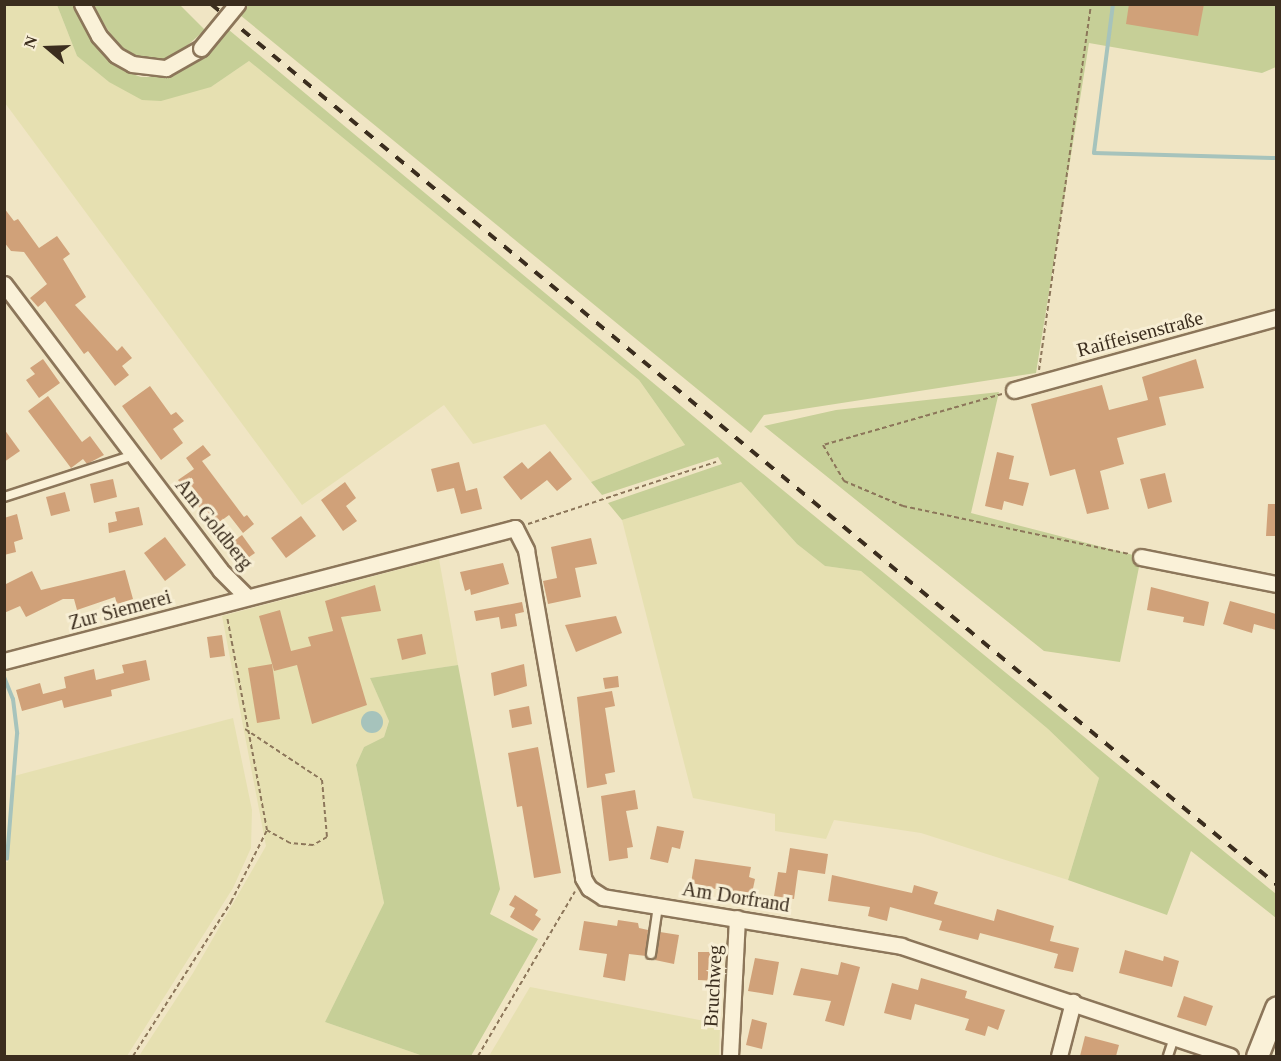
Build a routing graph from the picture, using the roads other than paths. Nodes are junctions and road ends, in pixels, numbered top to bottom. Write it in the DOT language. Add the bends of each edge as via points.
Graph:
graph roads {
  1 [pos="82,4"];
  2 [pos="237,4"];
  3 [pos="4,284"];
  4 [pos="1276,318"];
  5 [pos="1014,390"];
  6 [pos="134,455"];
  7 [pos="4,497"];
  8 [pos="1141,557"];
  9 [pos="1276,584"];
  10 [pos="246,596"];
  11 [pos="4,661"];
  12 [pos="583,878"];
  13 [pos="658,906"];
  14 [pos="737,918"];
  15 [pos="651,954"];
  16 [pos="1073,1002"];
  17 [pos="1276,1008"];
  18 [pos="1174,1037"];
  19 [pos="730,1056"];
  20 [pos="1059,1056"];
  21 [pos="1168,1056"];
  22 [pos="1230,1056"];
  23 [pos="1257,1056"];
  1 -- 2 [label="street, bridge" via="99,36 116,55 132,64 166,68 201,48"];
  3 -- 6 [label="street, Am Goldberg"];
  4 -- 5 [label="street, Raiffeisenstraße"];
  6 -- 7 [label="lane"];
  6 -- 10 [label="street, Am Goldberg" via="220,570"];
  8 -- 9 [label="street"];
  10 -- 11 [label="street, Zur Siemerei"];
  10 -- 12 [label="street, Am Goldberg" via="339,576 515,528 526,550"];
  12 -- 13 [label="street, Am Dorfrand" via="589,888 603,897"];
  13 -- 14 [label="street, Am Dorfrand"];
  13 -- 15 [label="lane"];
  14 -- 16 [label="street, Am Dorfrand" via="901,946"];
  14 -- 19 [label="street, Bruchweg"];
  16 -- 18 [label="street, Am Dorfrand"];
  16 -- 20 [label="street"];
  17 -- 23 [label="street"];
  18 -- 21 [label="lane"];
  18 -- 22 [label="street, Am Dorfrand"];
}
